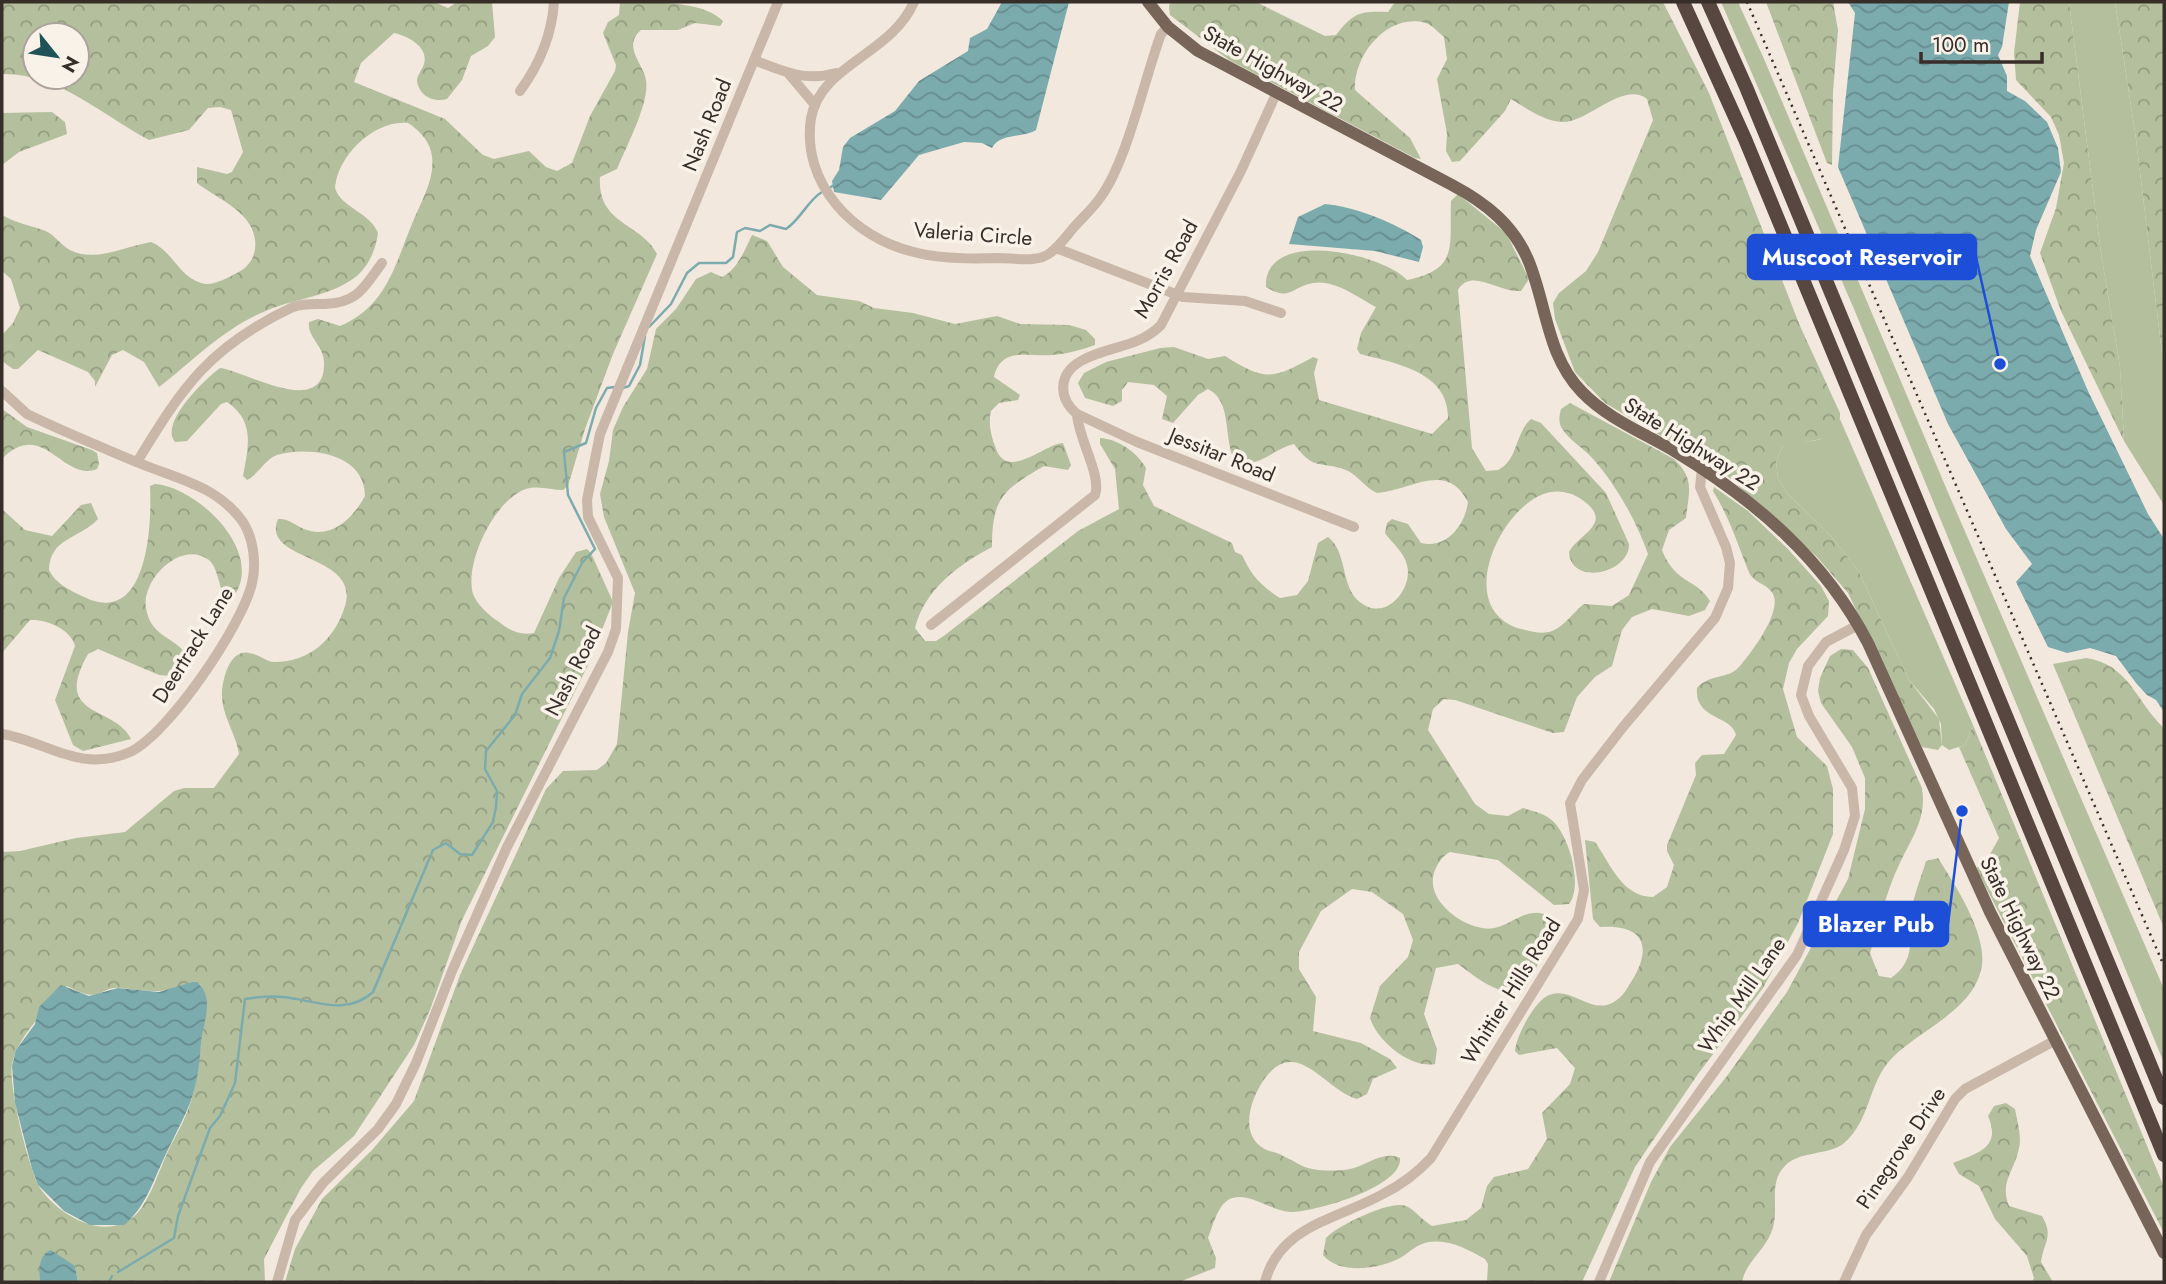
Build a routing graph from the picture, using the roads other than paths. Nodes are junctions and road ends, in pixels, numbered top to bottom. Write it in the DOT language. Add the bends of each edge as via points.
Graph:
graph roads {
  1 [pos="554,2"];
  2 [pos="778,2"];
  3 [pos="914,2"];
  4 [pos="1148,2"];
  5 [pos="1683,2"];
  6 [pos="1708,2"];
  7 [pos="1168,27"];
  8 [pos="754,60"];
  9 [pos="836,73"];
  10 [pos="789,74"];
  11 [pos="520,91"];
  12 [pos="1276,94"];
  13 [pos="815,105"];
  14 [pos="1056,248"];
  15 [pos="382,263"];
  16 [pos="1177,294"];
  17 [pos="1281,313"];
  18 [pos="2,391"];
  19 [pos="1077,414"];
  20 [pos="137,462"];
  21 [pos="1702,468"];
  22 [pos="1354,527"];
  23 [pos="931,625"];
  24 [pos="1858,625"];
  25 [pos="2,734"];
  26 [pos="2054,1041"];
  27 [pos="2164,1098"];
  28 [pos="2164,1155"];
  29 [pos="2164,1253"];
  30 [pos="276,1282"];
  31 [pos="1265,1282"];
  32 [pos="1599,1282"];
  33 [pos="1844,1282"];
  1 -- 11 [label="street" via="552,25 535,70"];
  2 -- 8 [label="street, Nash Road"];
  3 -- 9 [label="street, Valeria Circle" via="885,40"];
  4 -- 7 [label="main road, State Highway 22"];
  5 -- 28 [label="highway" via="1745,139"];
  6 -- 27 [label="highway"];
  7 -- 12 [label="main road, State Highway 22" via="1198,51"];
  7 -- 14 [label="street, Valeria Circle" via="1161,34 1114,174 1100,198"];
  8 -- 10 [label="street, Valeria Circle"];
  8 -- 30 [label="street, Nash Road" via="600,434 588,517 618,578 617,629 507,847 396,1104 379,1129 323,1183 295,1220"];
  9 -- 10 [label="street, Valeria Circle"];
  9 -- 13 [label="street, Valeria Circle"];
  10 -- 13 [label="street, Valeria Circle"];
  12 -- 16 [label="street, Morris Road"];
  12 -- 21 [label="main road, State Highway 22" via="1492,210 1523,250 1551,341 1580,390 1614,418"];
  13 -- 14 [label="street, Valeria Circle" via="810,147 820,177 838,209 873,237 916,253 988,258 1043,258"];
  14 -- 16 [label="street"];
  15 -- 20 [label="street" via="352,299 296,306 225,347 179,396"];
  16 -- 17 [label="street" via="1245,301"];
  16 -- 19 [label="street, Morris Road" via="1152,335 1082,360 1067,372 1062,390 1065,404"];
  18 -- 20 [label="street, Deertrack Lane" via="27,414"];
  19 -- 22 [label="street, Jessitar Road"];
  19 -- 23 [label="street, Morris Road" via="1080,438 1097,481 1095,495"];
  20 -- 25 [label="street, Deertrack Lane" via="219,496 240,518 248,529 254,562 248,596 195,685 155,737 129,753 99,759 71,756"];
  21 -- 24 [label="main road, State Highway 22" via="1788,535 1833,585"];
  21 -- 31 [label="street, Whittier Hills Road" via="1700,486 1730,563 1728,588 1715,618 1623,727 1570,803 1584,890 1578,919 1431,1158 1382,1195 1288,1241 1269,1267"];
  24 -- 26 [label="main road, State Highway 22"];
  24 -- 32 [label="street, Whip Mill Lane" via="1826,642 1808,666 1801,695 1852,788 1855,817 1843,850 1797,955 1650,1162"];
  26 -- 29 [label="main road, State Highway 22"];
  26 -- 33 [label="street, Pinegrove Drive" via="1965,1089 1955,1099 1866,1235"];
}
